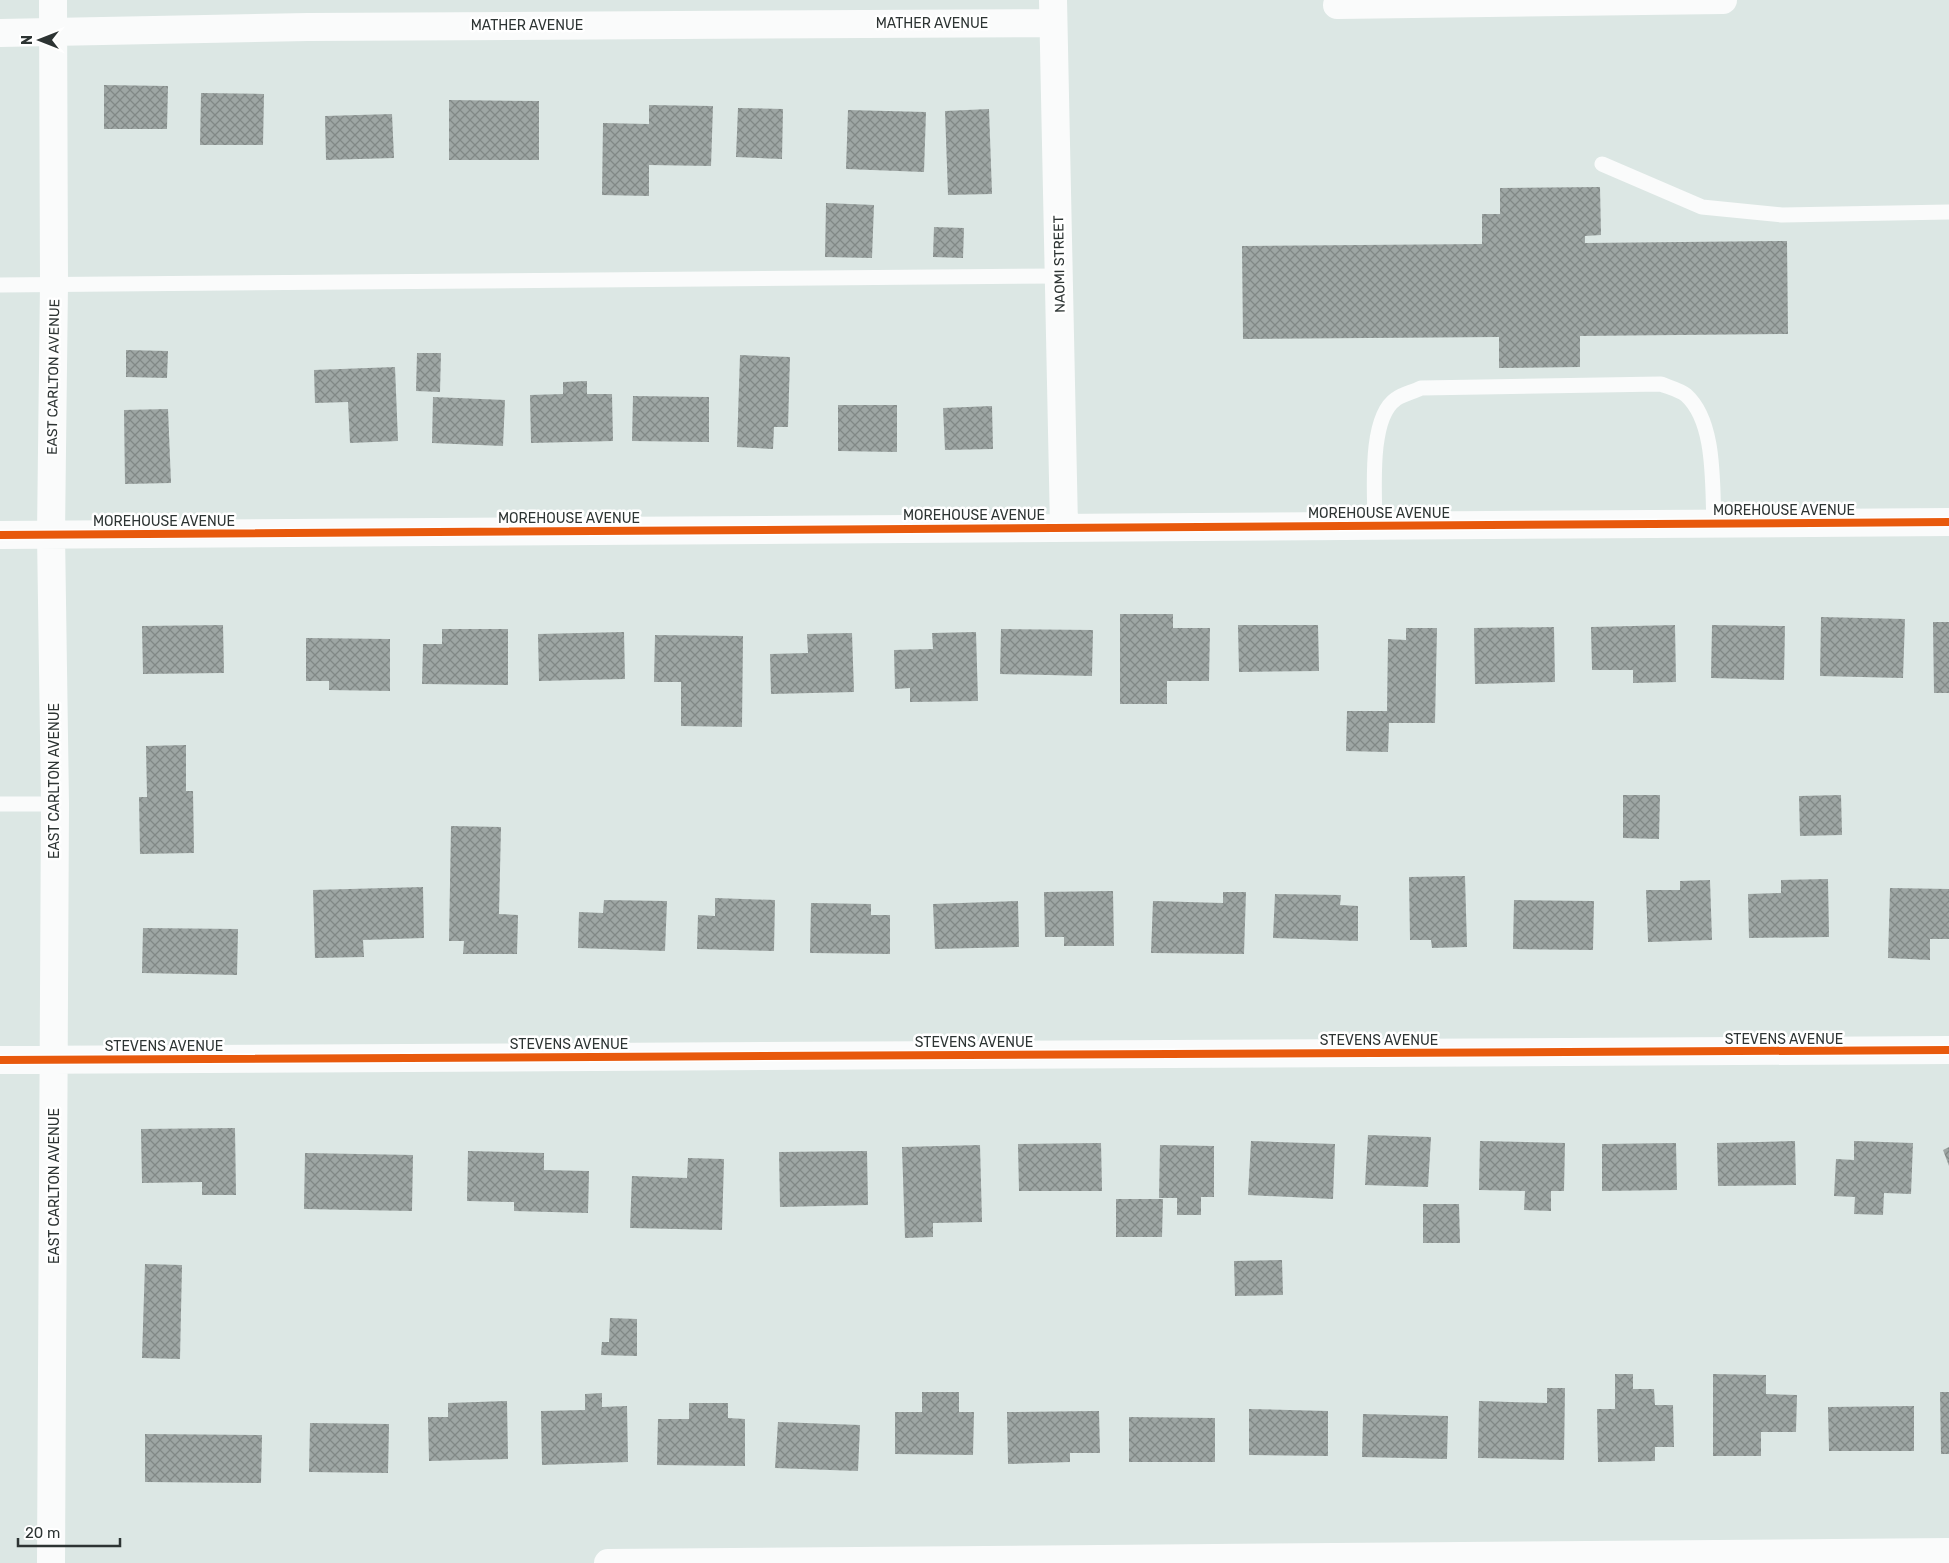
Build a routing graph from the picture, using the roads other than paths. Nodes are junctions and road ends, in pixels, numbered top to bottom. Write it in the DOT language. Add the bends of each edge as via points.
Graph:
graph roads {
  1 [pos="53,0"];
  2 [pos="1723,0"];
  3 [pos="1337,5"];
  4 [pos="1053,11"];
  5 [pos="53,32"];
  6 [pos="0,33"];
  7 [pos="1602,164"];
  8 [pos="1949,212"];
  9 [pos="1059,276"];
  10 [pos="54,284"];
  11 [pos="0,285"];
  12 [pos="1949,522"];
  13 [pos="1714,523"];
  14 [pos="1375,525"];
  15 [pos="1064,527"];
  16 [pos="51,534"];
  17 [pos="0,536"];
  18 [pos="0,804"];
  19 [pos="55,804"];
  20 [pos="1949,1050"];
  21 [pos="54,1059"];
  22 [pos="0,1060"];
  23 [pos="1949,1552"];
  24 [pos="51,1563"];
  25 [pos="608,1563"];
  1 -- 5 [label="street, EAST CARLTON AVENUE"];
  2 -- 3 [label="street"];
  4 -- 5 [label="street, MATHER AVENUE"];
  4 -- 9 [label="street, NAOMI STREET"];
  5 -- 6 [label="street, MATHER AVENUE"];
  5 -- 10 [label="street, EAST CARLTON AVENUE"];
  7 -- 8 [label="lane" via="1702,207 1782,215"];
  9 -- 10 [label="lane"];
  9 -- 15 [label="street, NAOMI STREET"];
  10 -- 11 [label="lane"];
  10 -- 16 [label="street, EAST CARLTON AVENUE"];
  12 -- 13 [label="street, MOREHOUSE AVENUE"];
  13 -- 14 [label="street, MOREHOUSE AVENUE"];
  13 -- 14 [label="lane" via="1708,433 1701,414 1685,394 1661,384 1421,388 1395,400 1381,417 1375,448"];
  14 -- 15 [label="street, MOREHOUSE AVENUE"];
  15 -- 16 [label="street, MOREHOUSE AVENUE"];
  16 -- 17 [label="street, MOREHOUSE AVENUE"];
  16 -- 19 [label="street, EAST CARLTON AVENUE"];
  18 -- 19 [label="lane"];
  19 -- 21 [label="street, EAST CARLTON AVENUE"];
  20 -- 21 [label="street, STEVENS AVENUE"];
  21 -- 22 [label="street, STEVENS AVENUE"];
  21 -- 24 [label="street, EAST CARLTON AVENUE"];
  23 -- 25 [label="street"];
}
